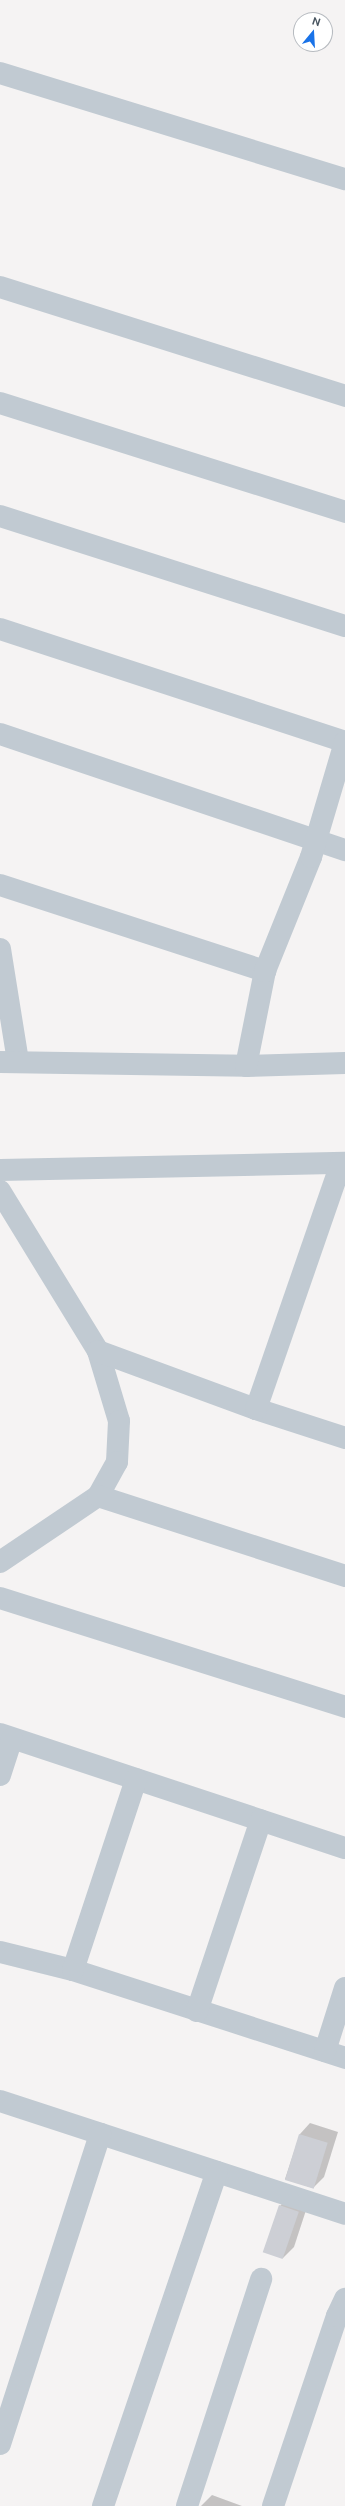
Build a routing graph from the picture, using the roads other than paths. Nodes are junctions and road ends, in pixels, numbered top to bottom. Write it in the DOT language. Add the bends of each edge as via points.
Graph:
graph roads {
  1 [pos="0,73"];
  2 [pos="345,179"];
  3 [pos="0,287"];
  4 [pos="345,396"];
  5 [pos="0,403"];
  6 [pos="345,512"];
  7 [pos="0,516"];
  8 [pos="345,626"];
  9 [pos="0,629"];
  10 [pos="0,734"];
  11 [pos="345,742"];
  12 [pos="314,840"];
  13 [pos="345,850"];
  14 [pos="0,885"];
  15 [pos="0,950"];
  16 [pos="265,971"];
  17 [pos="9,1062"];
  18 [pos="345,1063"];
  19 [pos="246,1066"];
  20 [pos="343,1163"];
  21 [pos="0,1170"];
  22 [pos="0,1191"];
  23 [pos="98,1351"];
  24 [pos="256,1409"];
  25 [pos="345,1438"];
  26 [pos="98,1496"];
  27 [pos="0,1562"];
  28 [pos="345,1576"];
  29 [pos="0,1598"];
  30 [pos="345,1707"];
  31 [pos="6,1736"];
  32 [pos="0,1775"];
  33 [pos="136,1779"];
  34 [pos="260,1820"];
  35 [pos="345,1848"];
  36 [pos="0,1952"];
  37 [pos="73,1970"];
  38 [pos="345,1988"];
  39 [pos="197,2011"];
  40 [pos="335,2055"];
  41 [pos="0,2101"];
  42 [pos="100,2134"];
  43 [pos="217,2172"];
  44 [pos="345,2214"];
  45 [pos="261,2279"];
  46 [pos="345,2299"];
  47 [pos="0,2444"];
  48 [pos="103,2506"];
  49 [pos="187,2506"];
  50 [pos="273,2506"];
  1 -- 2 [label="street"];
  3 -- 4 [label="street"];
  5 -- 6 [label="street"];
  7 -- 8 [label="street"];
  9 -- 11 [label="street"];
  10 -- 12 [label="street"];
  11 -- 12 [label="street"];
  12 -- 13 [label="street"];
  12 -- 16 [label="street" via="311,857"];
  14 -- 16 [label="street"];
  15 -- 17 [label="street"];
  16 -- 19 [label="street"];
  17 -- 19 [label="street"];
  18 -- 19 [label="street"];
  20 -- 21 [label="street"];
  20 -- 24 [label="street"];
  22 -- 23 [label="street"];
  23 -- 24 [label="street"];
  23 -- 26 [label="street" via="119,1421 117,1462"];
  24 -- 25 [label="street"];
  26 -- 27 [label="street"];
  26 -- 28 [label="street"];
  29 -- 30 [label="street"];
  31 -- 32 [label="street"];
  31 -- 33 [label="street"];
  33 -- 34 [label="street"];
  33 -- 37 [label="street"];
  34 -- 35 [label="street"];
  34 -- 39 [label="street"];
  36 -- 37 [label="street"];
  37 -- 39 [label="street"];
  38 -- 40 [label="street"];
  39 -- 40 [label="street"];
  41 -- 42 [label="street"];
  42 -- 43 [label="street"];
  42 -- 47 [label="street"];
  43 -- 44 [label="street"];
  43 -- 48 [label="street"];
  45 -- 49 [label="street"];
  46 -- 50 [label="street"];
}
